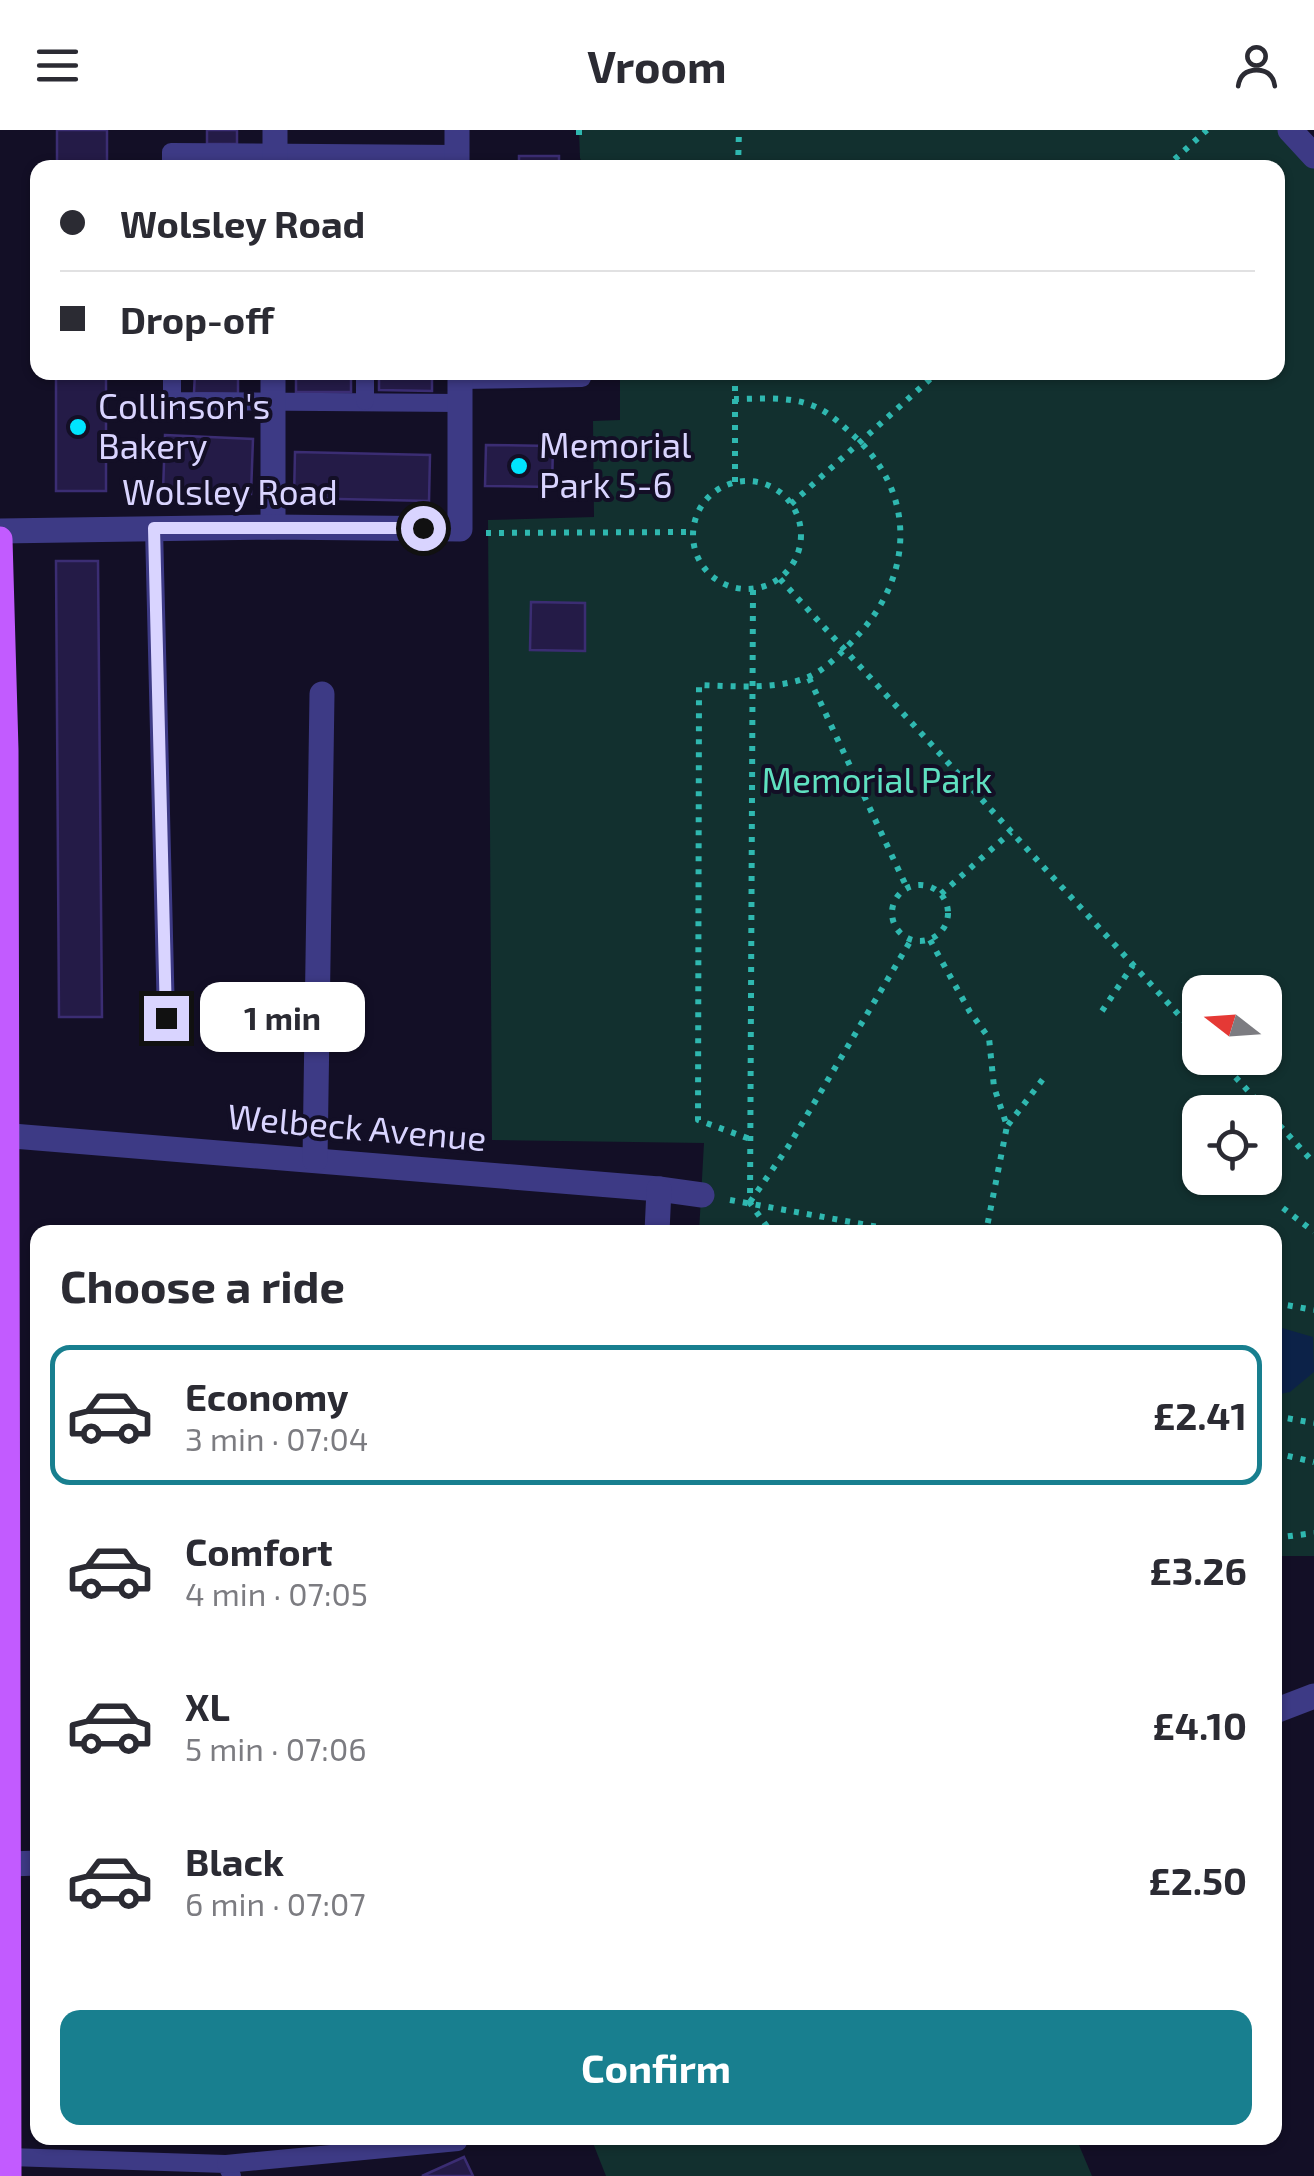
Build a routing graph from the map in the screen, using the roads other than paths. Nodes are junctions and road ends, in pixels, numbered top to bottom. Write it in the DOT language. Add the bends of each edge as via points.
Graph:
graph roads {
  1 [pos="1290,130"];
  2 [pos="275,150"];
  3 [pos="457,151"];
  4 [pos="1314,156"];
  5 [pos="171,160"];
  6 [pos="358,160"];
  7 [pos="375,160"];
  8 [pos="172,380"];
  9 [pos="272,380"];
  10 [pos="365,380"];
  11 [pos="547,380"];
  12 [pos="460,385"];
  13 [pos="365,401"];
  14 [pos="272,402"];
  15 [pos="274,527"];
  16 [pos="154,528"];
  17 [pos="0,535"];
  18 [pos="322,694"];
  19 [pos="3,750"];
  20 [pos="166,1018"];
  21 [pos="4,1135"];
  22 [pos="315,1160"];
  23 [pos="659,1189"];
  24 [pos="702,1196"];
  25 [pos="657,1225"];
  26 [pos="4,1512"];
  27 [pos="1314,1696"];
  28 [pos="1282,1708"];
  29 [pos="30,1867"];
  30 [pos="7,1880"];
  31 [pos="434,2145"];
  32 [pos="9,2167"];
  33 [pos="230,2170"];
  1 -- 4 [label="street"];
  2 -- 5 [label="lane" via="171,152"];
  2 -- 6 [label="lane"];
  3 -- 7 [label="lane"];
  8 -- 14 [label="lane" via="172,401"];
  9 -- 14 [label="street"];
  10 -- 13 [label="lane"];
  11 -- 12 [label="lane"];
  12 -- 13 [label="lane"];
  12 -- 15 [label="street, Wolsley Road" via="460,529"];
  13 -- 14 [label="lane"];
  14 -- 15 [label="street"];
  15 -- 16 [label="street, Wolsley Road"];
  16 -- 17 [label="street, Wolsley Road"];
  16 -- 20 [label="lane"];
  17 -- 19 [label="main road"];
  18 -- 22 [label="street"];
  19 -- 21 [label="main road"];
  21 -- 22 [label="street, Welbeck Avenue"];
  21 -- 26 [label="main road"];
  22 -- 23 [label="street, Welbeck Avenue"];
  23 -- 24 [label="street, Welbeck Avenue"];
  23 -- 25 [label="street"];
  26 -- 30 [label="main road"];
  27 -- 28 [label="street"];
  29 -- 30 [label="street"];
  30 -- 32 [label="main road"];
  31 -- 33 [label="lane"];
  32 -- 33 [label="lane"];
}
